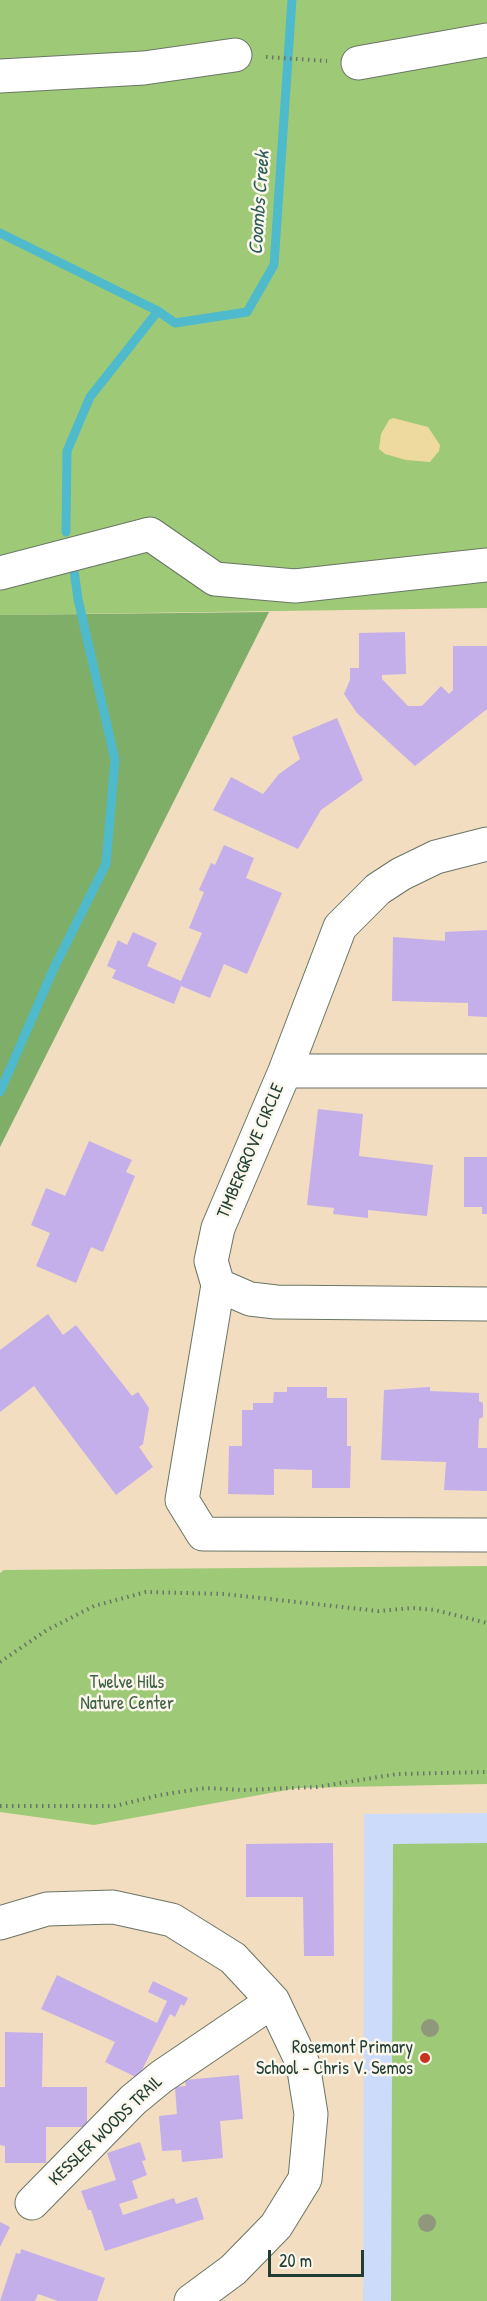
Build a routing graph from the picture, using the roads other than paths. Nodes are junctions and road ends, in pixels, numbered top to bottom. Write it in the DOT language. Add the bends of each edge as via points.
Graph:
graph roads {
  1 [pos="487,40"];
  2 [pos="235,55"];
  3 [pos="358,63"];
  4 [pos="0,76"];
  5 [pos="487,565"];
  6 [pos="0,573"];
  7 [pos="487,844"];
  8 [pos="285,1071"];
  9 [pos="487,1071"];
  10 [pos="218,1285"];
  11 [pos="487,1304"];
  12 [pos="487,1535"];
  13 [pos="0,1923"];
  14 [pos="273,2001"];
  15 [pos="32,2203"];
  16 [pos="191,2301"];
  1 -- 3 [label="street"];
  2 -- 4 [label="street" via="144,68"];
  5 -- 6 [label="street" via="295,586 215,579 150,534"];
  7 -- 8 [label="street, TIMBERGROVE CIRCLE" via="436,857 401,874 378,889 340,927"];
  8 -- 9 [label="street"];
  8 -- 10 [label="street, TIMBERGROVE CIRCLE" via="218,1228 211,1261"];
  10 -- 11 [label="street" via="250,1299 276,1302"];
  10 -- 12 [label="street" via="182,1500 203,1534"];
  13 -- 14 [label="street" via="47,1909 113,1906 172,1920 233,1958"];
  14 -- 15 [label="street, KESSLER WOODS TRAIL" via="133,2100"];
  14 -- 16 [label="street" via="303,2064 311,2114 304,2178 276,2226 234,2270"];
}
